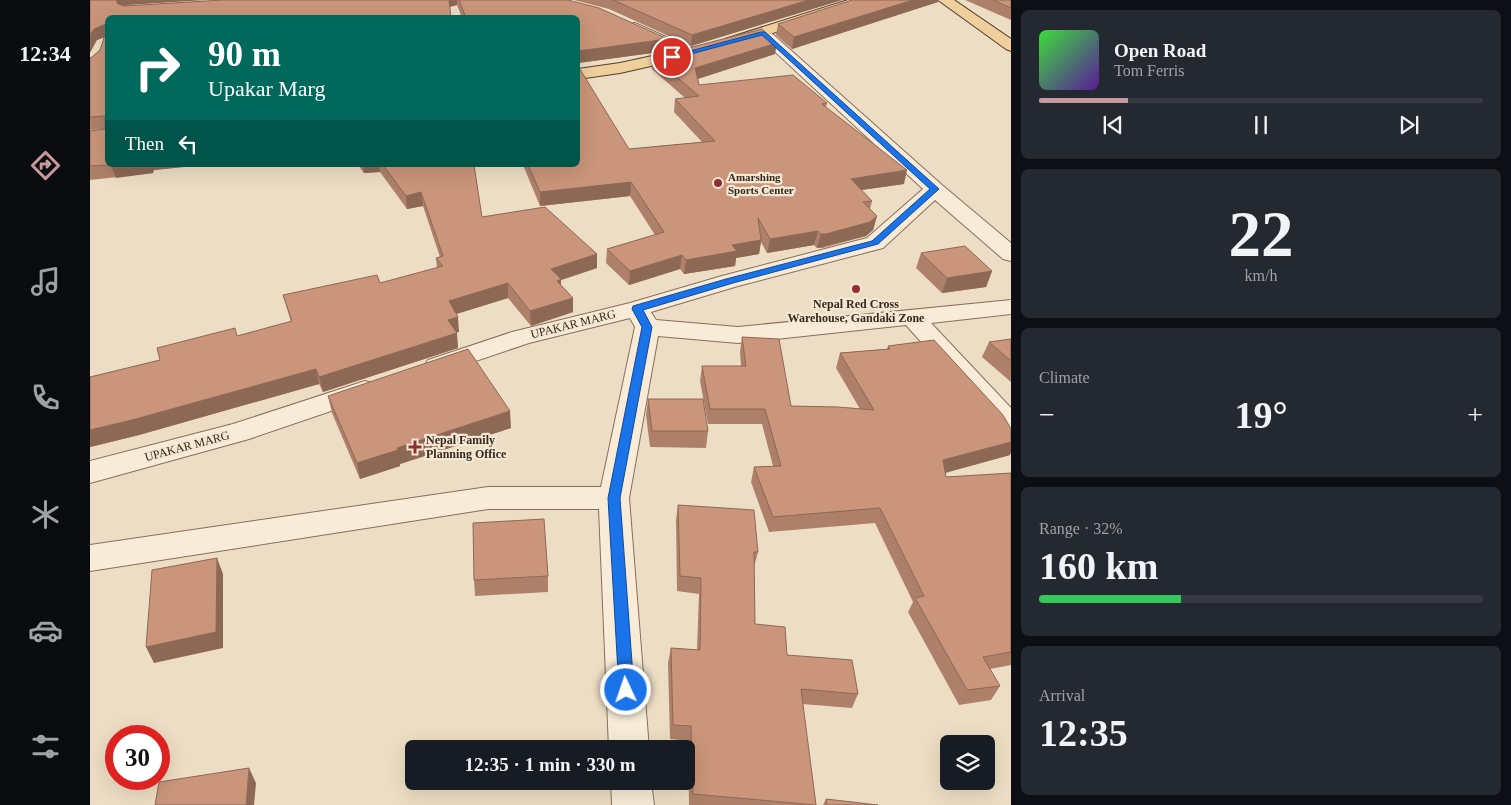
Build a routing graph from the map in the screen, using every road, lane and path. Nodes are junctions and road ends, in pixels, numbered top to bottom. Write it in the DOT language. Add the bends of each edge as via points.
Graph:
graph roads {
  1 [pos="862,0"];
  2 [pos="945,0"];
  3 [pos="622,21"];
  4 [pos="763,33"];
  5 [pos="1011,46"];
  6 [pos="689,53"];
  7 [pos="580,74"];
  8 [pos="935,189"];
  9 [pos="1011,254"];
  10 [pos="1011,307"];
  11 [pos="912,317"];
  12 [pos="642,318"];
  13 [pos="419,373"];
  14 [pos="390,382"];
  15 [pos="1011,425"];
  16 [pos="90,472"];
  17 [pos="614,498"];
  18 [pos="90,558"];
  19 [pos="628,740"];
  20 [pos="631,790"];
  21 [pos="632,805"];
  1 -- 4 [label="main road"];
  2 -- 5 [label="main road"];
  3 -- 6 [label="street"];
  4 -- 6 [label="main road"];
  4 -- 8 [label="street"];
  6 -- 7 [label="main road"];
  8 -- 9 [label="street"];
  8 -- 12 [label="street, UPAKAR MARG" via="875,242 730,281"];
  10 -- 11 [label="street"];
  11 -- 12 [label="street" via="738,334"];
  11 -- 15 [label="street"];
  12 -- 13 [label="street, UPAKAR MARG" via="521,337"];
  12 -- 17 [label="street"];
  14 -- 16 [label="street, UPAKAR MARG" via="239,432"];
  17 -- 18 [label="street" via="488,498"];
  17 -- 19 [label="street"];
  20 -- 21 [label="street"];
}
